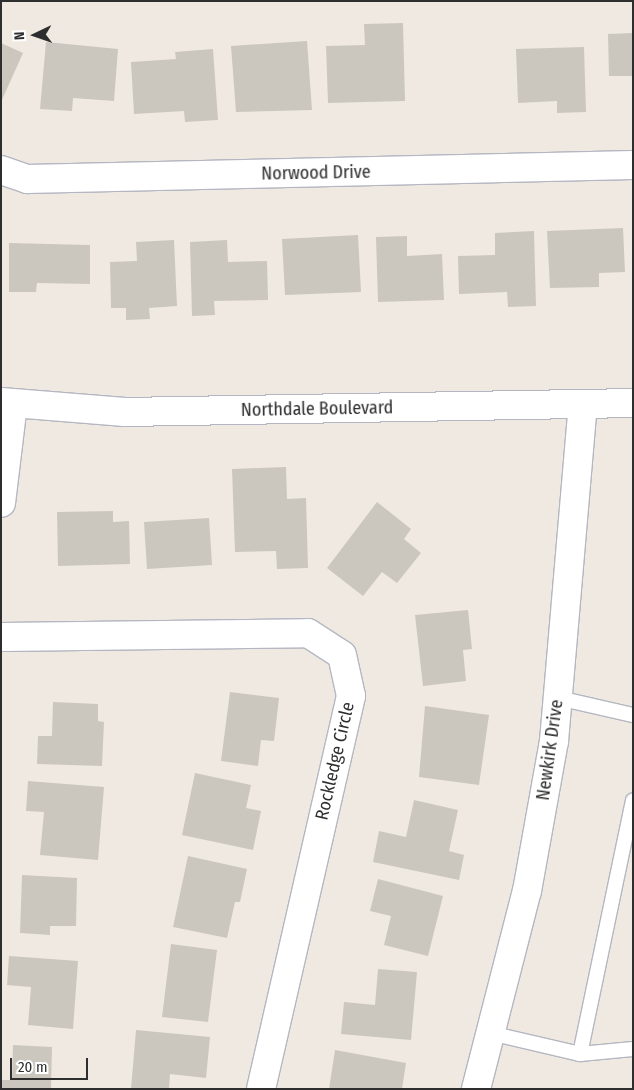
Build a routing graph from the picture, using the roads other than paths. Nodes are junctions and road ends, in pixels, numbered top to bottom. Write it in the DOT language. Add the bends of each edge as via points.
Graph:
graph roads {
  1 [pos="633,165"];
  2 [pos="1,170"];
  3 [pos="7,403"];
  4 [pos="633,404"];
  5 [pos="582,405"];
  6 [pos="1,503"];
  7 [pos="1,638"];
  8 [pos="558,698"];
  9 [pos="633,715"];
  10 [pos="633,800"];
  11 [pos="490,1034"];
  12 [pos="633,1049"];
  13 [pos="580,1054"];
  14 [pos="261,1089"];
  15 [pos="476,1089"];
  1 -- 2 [label="street, Norwood Drive" via="27,180"];
  3 -- 5 [label="street, Northdale Boulevard" via="125,412"];
  3 -- 6 [label="street"];
  4 -- 5 [label="street, Northdale Boulevard"];
  5 -- 8 [label="street, Newkirk Drive"];
  7 -- 14 [label="street, Rockledge Circle" via="308,633 342,655 351,696"];
  8 -- 9 [label="lane"];
  8 -- 11 [label="street, Newkirk Drive" via="554,741 526,891"];
  10 -- 13 [label="lane"];
  11 -- 13 [label="lane"];
  11 -- 15 [label="street, Newkirk Drive"];
  12 -- 13 [label="lane"];
}
